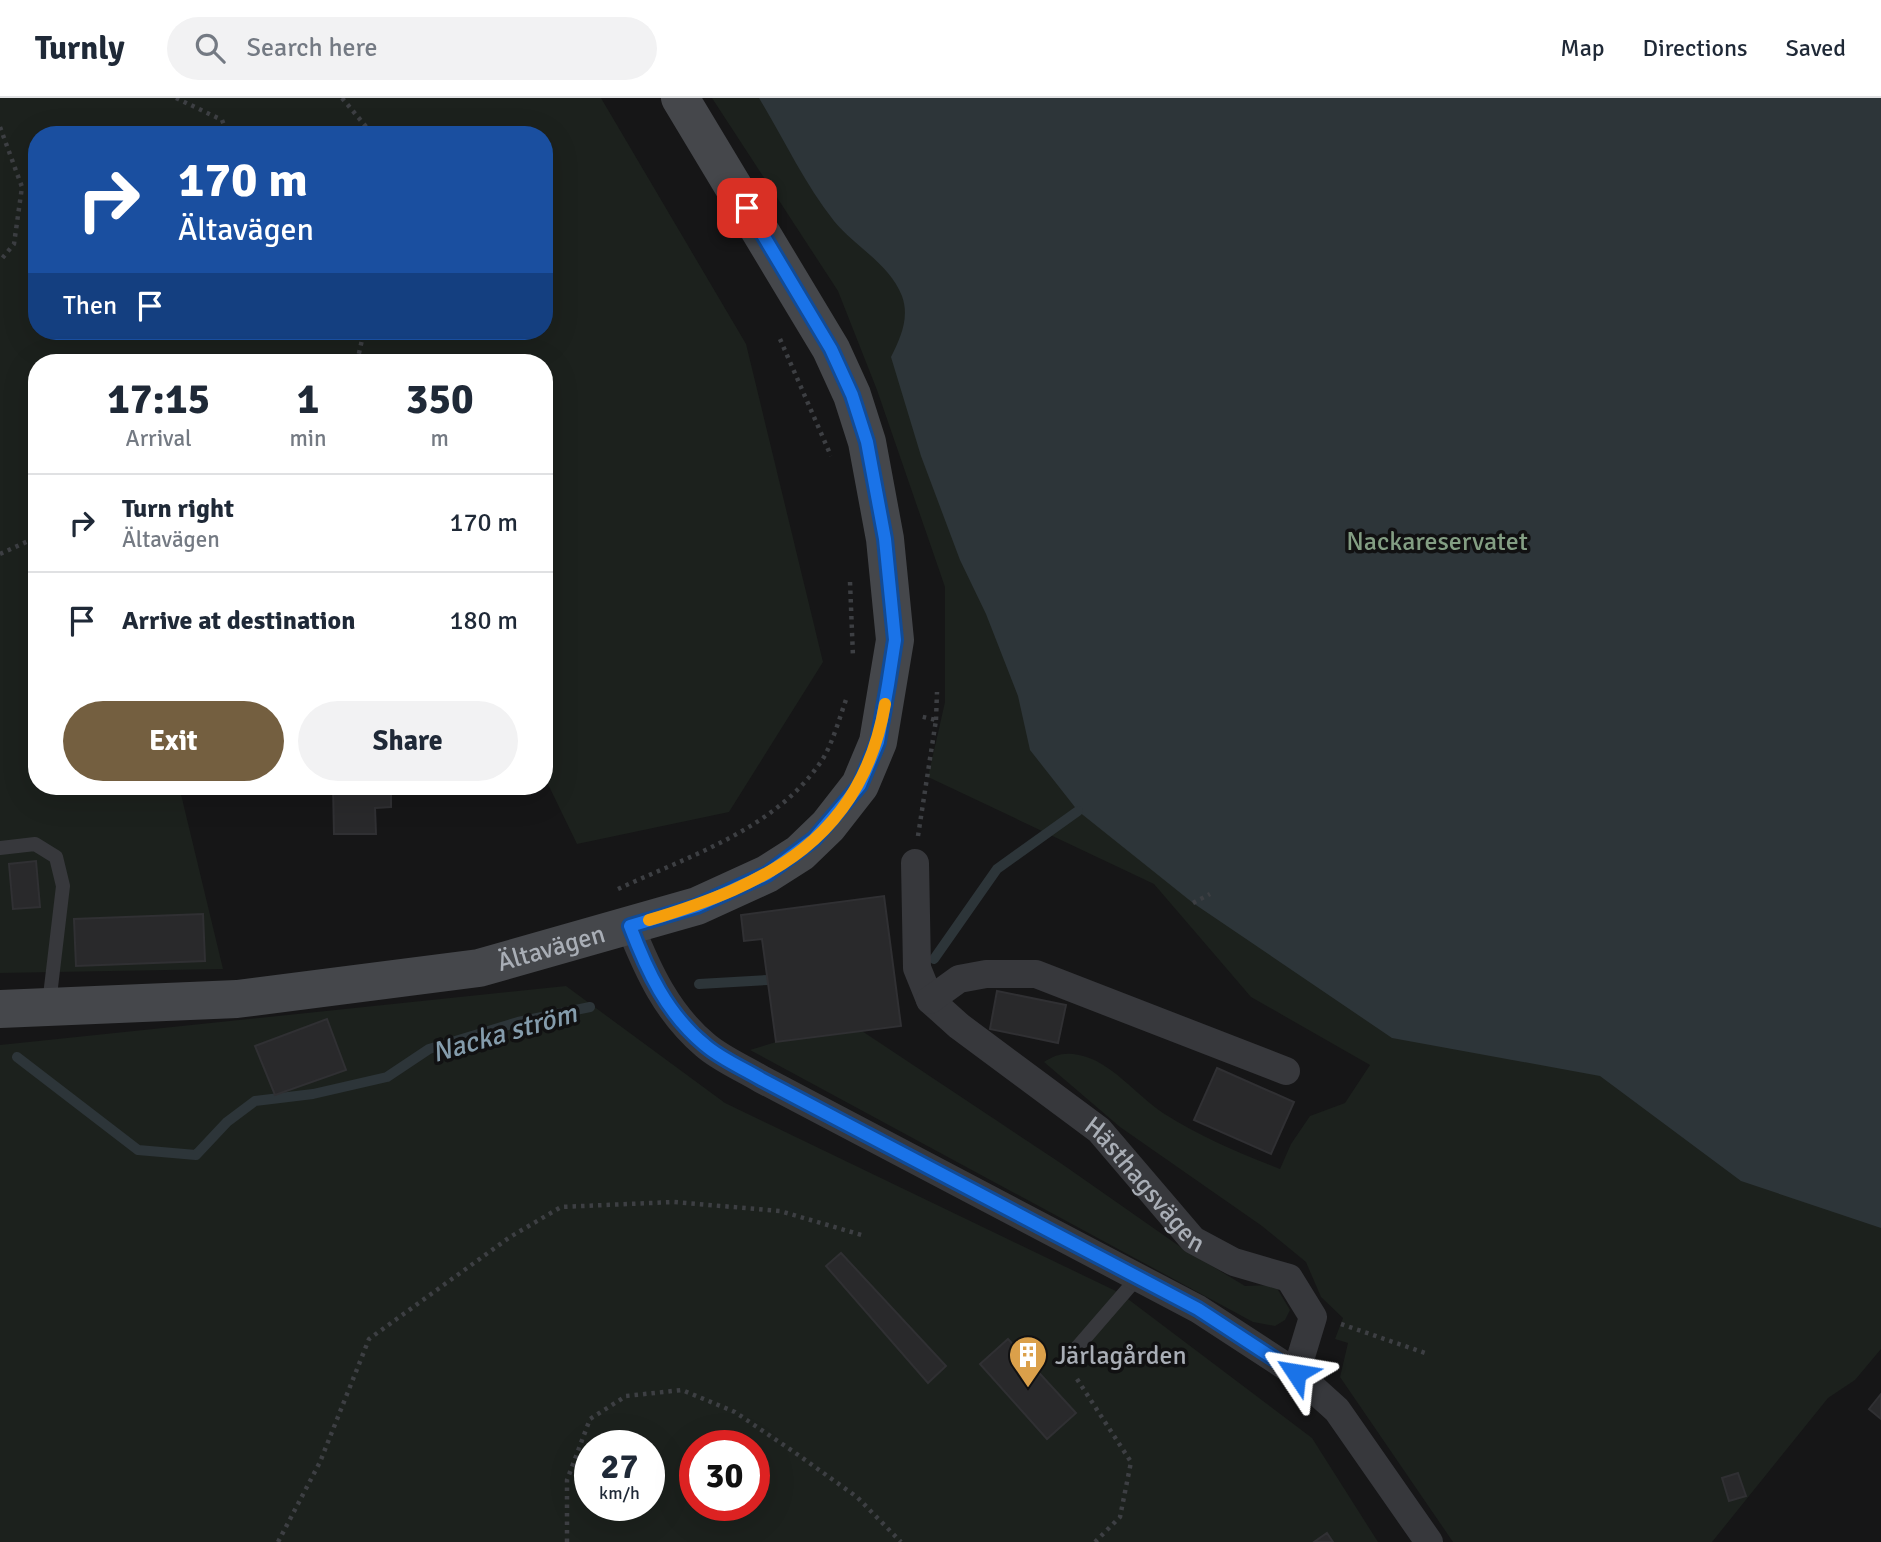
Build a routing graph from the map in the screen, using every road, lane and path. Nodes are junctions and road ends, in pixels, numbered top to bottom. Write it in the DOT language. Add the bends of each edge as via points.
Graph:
graph roads {
  1 [pos="176,98"];
  2 [pos="342,98"];
  3 [pos="680,98"];
  4 [pos="224,126"];
  5 [pos="365,126"];
  6 [pos="0,127"];
  7 [pos="0,261"];
  8 [pos="779,336"];
  9 [pos="834,463"];
  10 [pos="28,541"];
  11 [pos="0,555"];
  12 [pos="850,574"];
  13 [pos="853,664"];
  14 [pos="849,685"];
  15 [pos="937,692"];
  16 [pos="936,720"];
  17 [pos="0,848"];
  18 [pos="915,863"];
  19 [pos="617,890"];
  20 [pos="1210,894"];
  21 [pos="1193,903"];
  22 [pos="630,926"];
  23 [pos="930,1000"];
  24 [pos="49,1007"];
  25 [pos="0,1009"];
  26 [pos="1286,1070"];
  27 [pos="865,1236"];
  28 [pos="1138,1277"];
  29 [pos="1313,1317"];
  30 [pos="1425,1353"];
  31 [pos="1067,1359"];
  32 [pos="1296,1373"];
  33 [pos="278,1542"];
  34 [pos="567,1542"];
  35 [pos="901,1542"];
  36 [pos="1095,1542"];
  37 [pos="1429,1542"];
  1 -- 4 [label="path" via="222,120"];
  2 -- 5 [label="path"];
  3 -- 22 [label="main road, Ältavägen" via="831,349 852,395 867,442 885,539 895,640 878,742 860,785 828,826 800,853 767,874 697,906"];
  6 -- 7 [label="path" via="22,187 14,243"];
  8 -- 9 [label="path"];
  10 -- 11 [label="path"];
  12 -- 13 [label="path"];
  14 -- 19 [label="path" via="824,756 786,802 753,826"];
  15 -- 16 [label="path"];
  17 -- 24 [label="lane" via="35,844 56,857 63,886"];
  18 -- 23 [label="street, Hästhagsvägen" via="917,968"];
  20 -- 21 [label="path"];
  22 -- 24 [label="main road, Ältavägen" via="479,968 237,999"];
  22 -- 28 [label="street" via="649,973 671,1010 706,1046 773,1086"];
  23 -- 26 [label="street" via="959,979 1036,974"];
  23 -- 29 [label="street, Hästhagsvägen" via="1099,1130 1193,1240 1234,1262 1289,1278"];
  24 -- 25 [label="main road, Ältavägen"];
  27 -- 33 [label="path" via="780,1211 674,1202 561,1207 510,1237 369,1339 320,1462"];
  28 -- 31 [label="lane"];
  28 -- 32 [label="street" via="1198,1309"];
  29 -- 30 [label="path" via="1370,1331"];
  29 -- 32 [label="street"];
  31 -- 36 [label="path" via="1131,1462 1120,1517"];
  32 -- 37 [label="street" via="1337,1410"];
  34 -- 35 [label="path" via="567,1480 590,1419 626,1396 682,1390 735,1412 794,1452 857,1497"];
}
